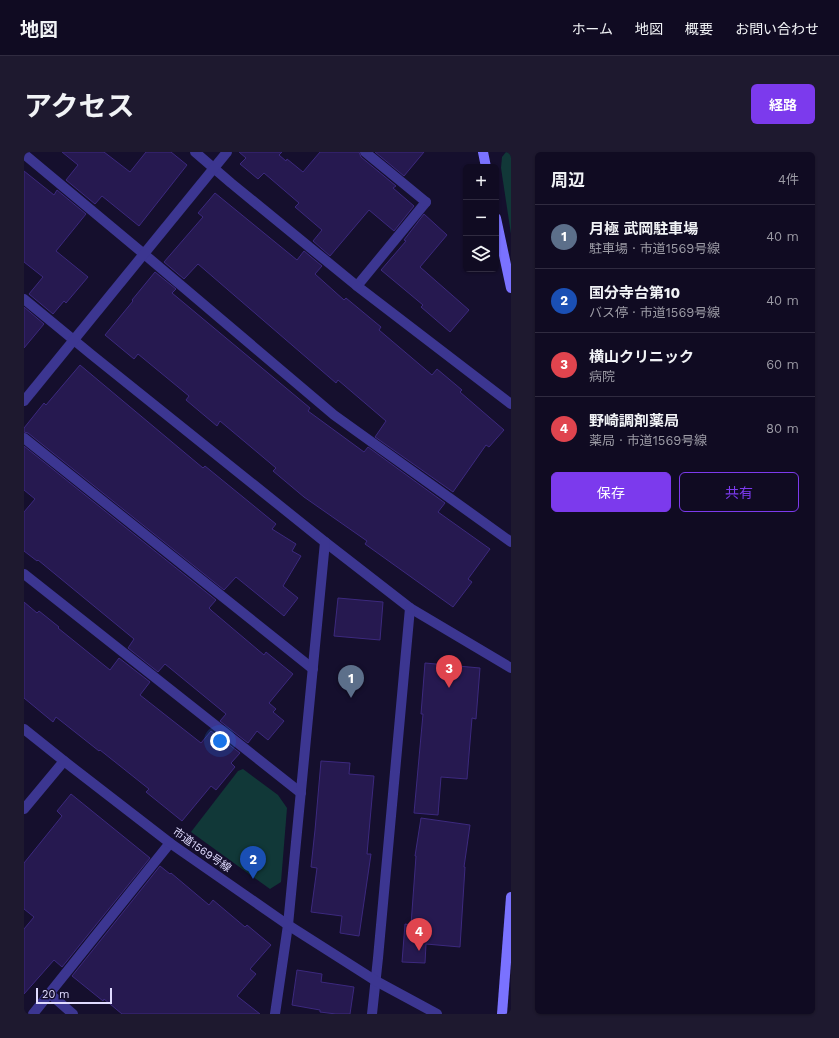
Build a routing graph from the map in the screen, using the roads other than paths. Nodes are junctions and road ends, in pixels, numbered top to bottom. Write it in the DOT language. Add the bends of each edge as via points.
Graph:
graph roads {
  1 [pos="195,152"];
  2 [pos="227,152"];
  3 [pos="365,152"];
  4 [pos="483,152"];
  5 [pos="24,154"];
  6 [pos="485,164"];
  7 [pos="214,168"];
  8 [pos="499,231"];
  9 [pos="144,254"];
  10 [pos="509,276"];
  11 [pos="357,286"];
  12 [pos="511,288"];
  13 [pos="24,299"];
  14 [pos="74,340"];
  15 [pos="24,401"];
  16 [pos="511,404"];
  17 [pos="24,438"];
  18 [pos="325,542"];
  19 [pos="511,542"];
  20 [pos="24,574"];
  21 [pos="410,608"];
  22 [pos="511,668"];
  23 [pos="312,669"];
  24 [pos="24,729"];
  25 [pos="64,761"];
  26 [pos="301,793"];
  27 [pos="24,809"];
  28 [pos="170,843"];
  29 [pos="511,897"];
  30 [pos="288,925"];
  31 [pos="376,981"];
  32 [pos="50,994"];
  33 [pos="33,1014"];
  34 [pos="73,1014"];
  35 [pos="274,1014"];
  36 [pos="372,1014"];
  37 [pos="437,1014"];
  38 [pos="502,1014"];
  1 -- 7 [label="street"];
  2 -- 7 [label="street"];
  3 -- 11 [label="street" via="426,202"];
  4 -- 6 [label="main road"];
  5 -- 9 [label="street"];
  7 -- 9 [label="street"];
  7 -- 11 [label="street"];
  8 -- 10 [label="main road"];
  9 -- 14 [label="street"];
  9 -- 19 [label="street" via="334,415"];
  10 -- 12 [label="main road"];
  11 -- 16 [label="street"];
  13 -- 14 [label="street"];
  14 -- 15 [label="street"];
  14 -- 18 [label="street"];
  17 -- 23 [label="street"];
  18 -- 21 [label="street"];
  18 -- 23 [label="street"];
  20 -- 26 [label="street"];
  21 -- 22 [label="street"];
  21 -- 31 [label="street"];
  23 -- 26 [label="street"];
  24 -- 25 [label="street, 市道1569号線"];
  25 -- 27 [label="street"];
  25 -- 28 [label="street, 市道1569号線"];
  26 -- 30 [label="street"];
  28 -- 30 [label="street, 市道1569号線"];
  28 -- 32 [label="street"];
  29 -- 38 [label="main road"];
  30 -- 31 [label="street, 市道1569号線"];
  30 -- 35 [label="street"];
  31 -- 36 [label="street"];
  31 -- 37 [label="street, 市道1569号線"];
  32 -- 33 [label="street"];
  32 -- 34 [label="street"];
}
